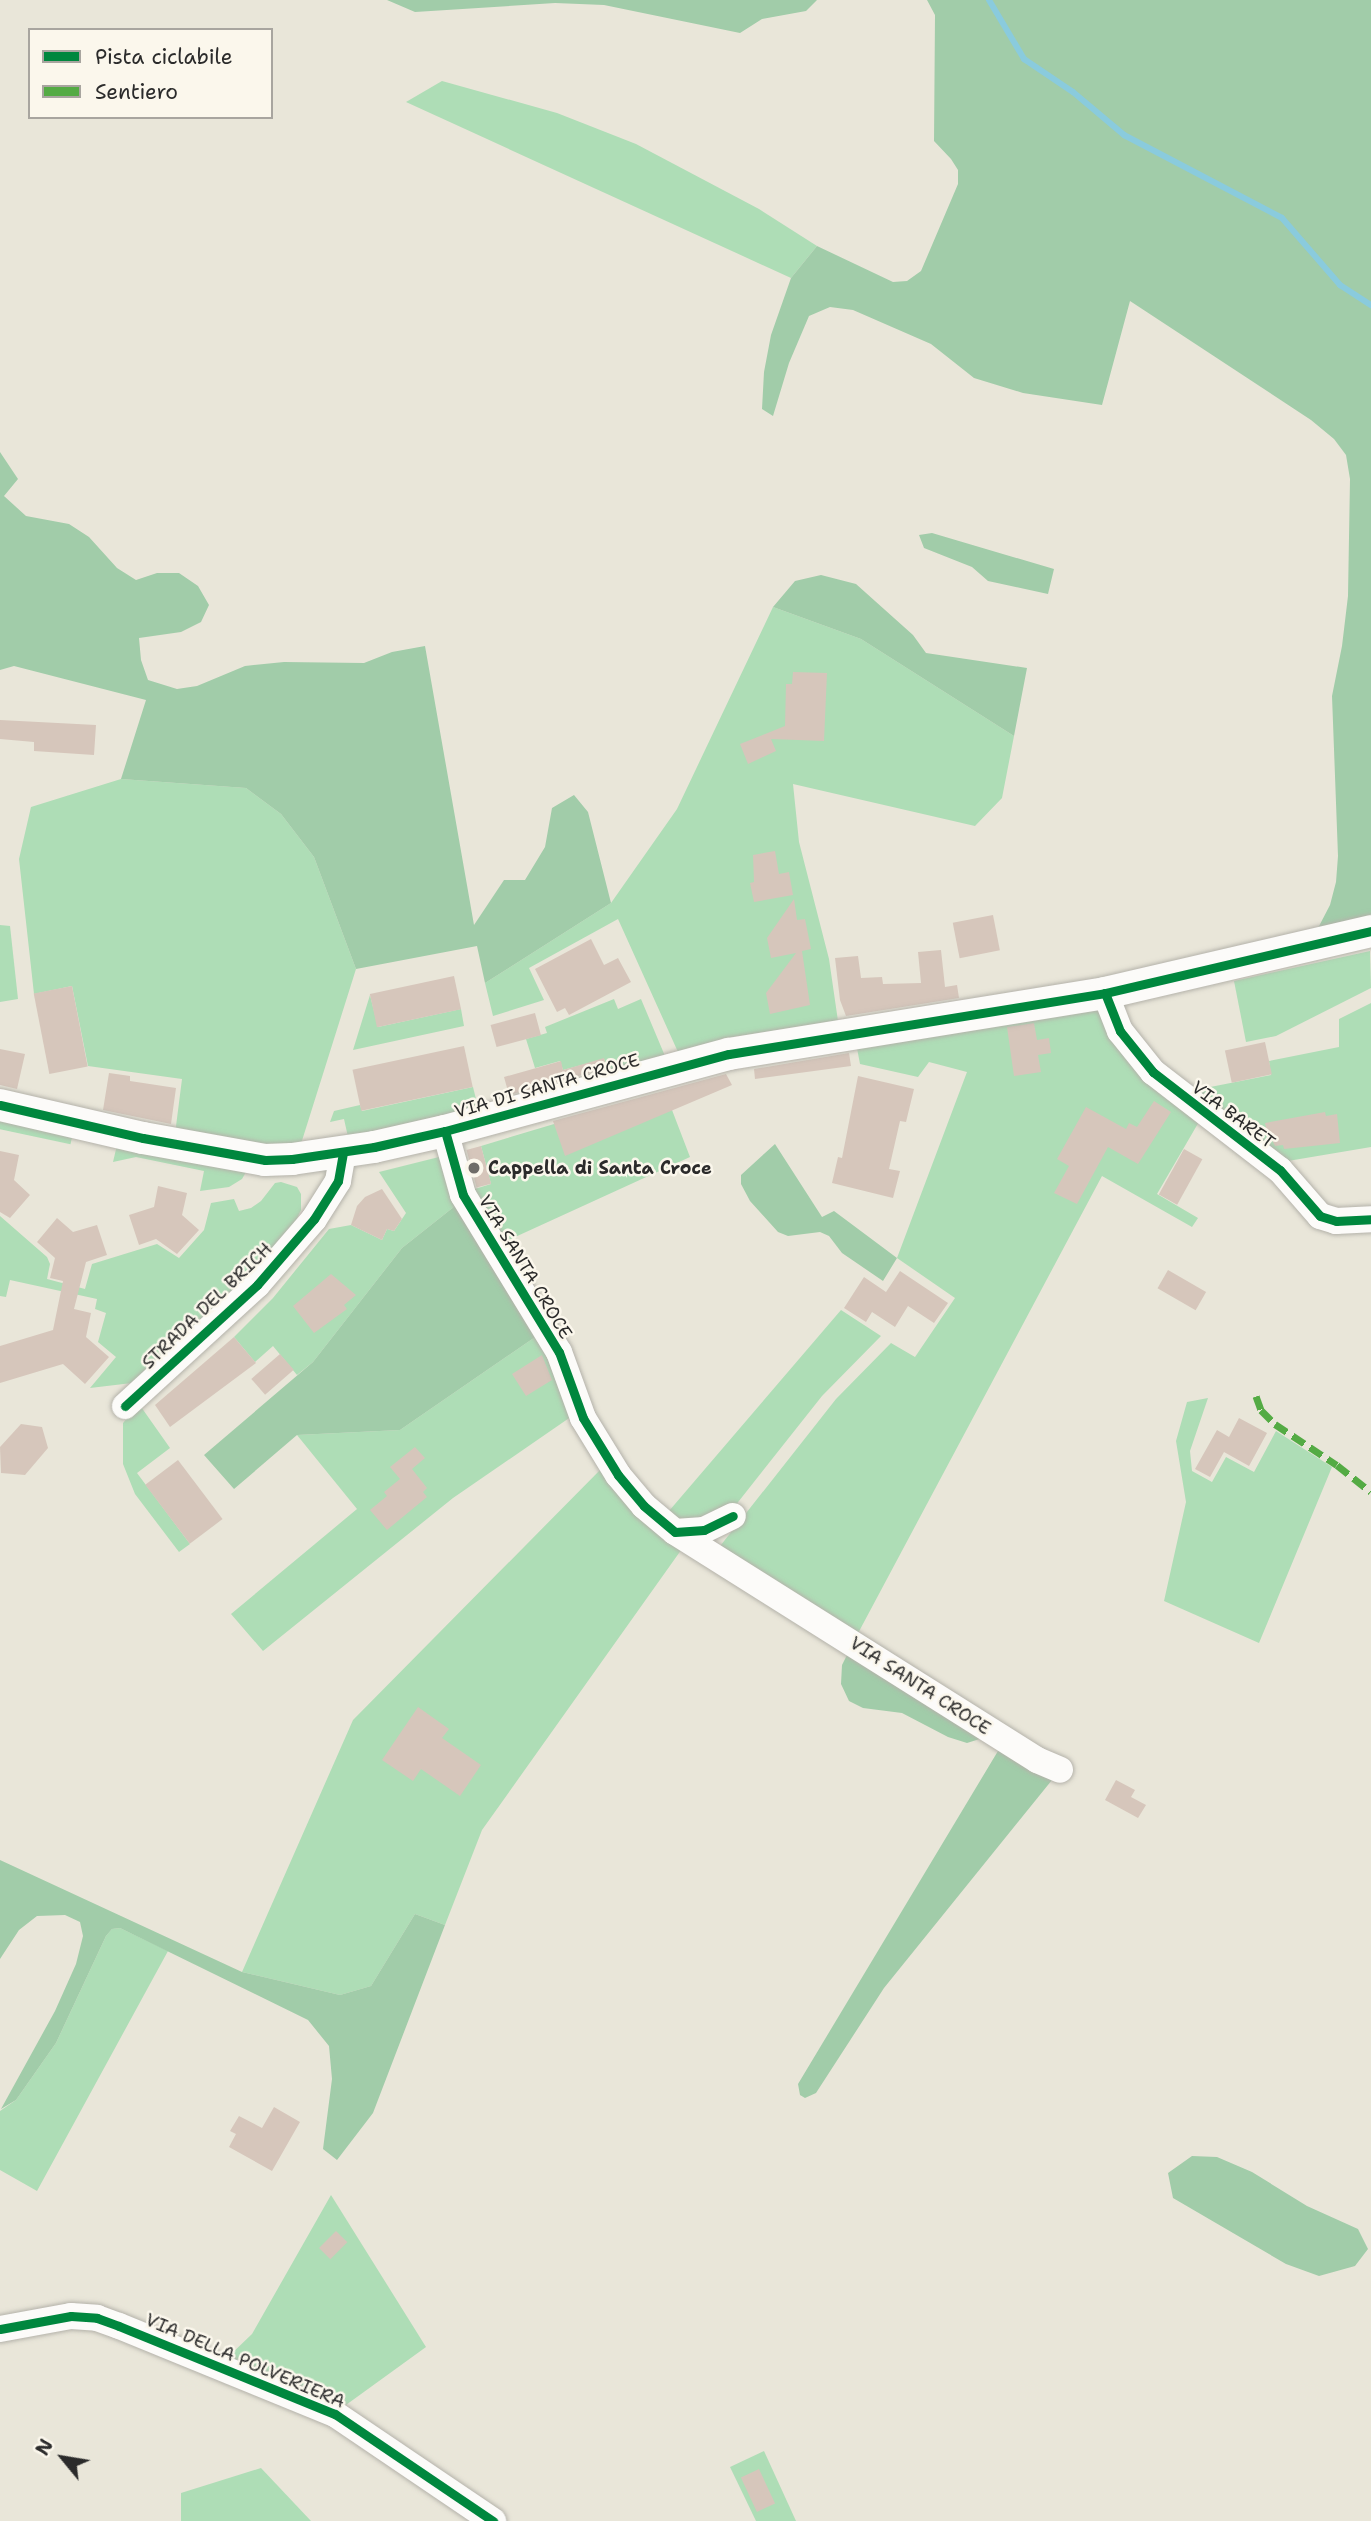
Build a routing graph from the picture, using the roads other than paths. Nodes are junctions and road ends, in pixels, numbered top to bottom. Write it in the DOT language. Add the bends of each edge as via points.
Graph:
graph roads {
  1 [pos="1371,931"];
  2 [pos="1105,993"];
  3 [pos="0,1105"];
  4 [pos="445,1131"];
  5 [pos="343,1152"];
  6 [pos="1371,1219"];
  7 [pos="125,1406"];
  8 [pos="733,1516"];
  9 [pos="675,1532"];
  10 [pos="1060,1770"];
  11 [pos="0,2329"];
  12 [pos="493,2521"];
  1 -- 2 [label="main road, VIA DI SANTA CROCE"];
  2 -- 4 [label="main road, VIA DI SANTA CROCE" via="736,1052"];
  2 -- 6 [label="street, VIA BARET" via="1120,1031 1153,1073 1280,1170 1320,1216 1336,1221"];
  3 -- 5 [label="main road, VIA DI SANTA CROCE" via="265,1160"];
  4 -- 5 [label="main road, VIA DI SANTA CROCE"];
  4 -- 9 [label="street, VIA SANTA CROCE" via="463,1195 559,1352 587,1426 634,1495"];
  5 -- 7 [label="street, STRADA DEL BRICH" via="334,1190 305,1230 257,1285"];
  8 -- 9 [label="street" via="704,1530"];
  9 -- 10 [label="street, VIA SANTA CROCE" via="1037,1760"];
  11 -- 12 [label="street, VIA DELLA POLVERIERA" via="71,2315 119,2326 335,2414"];
}
